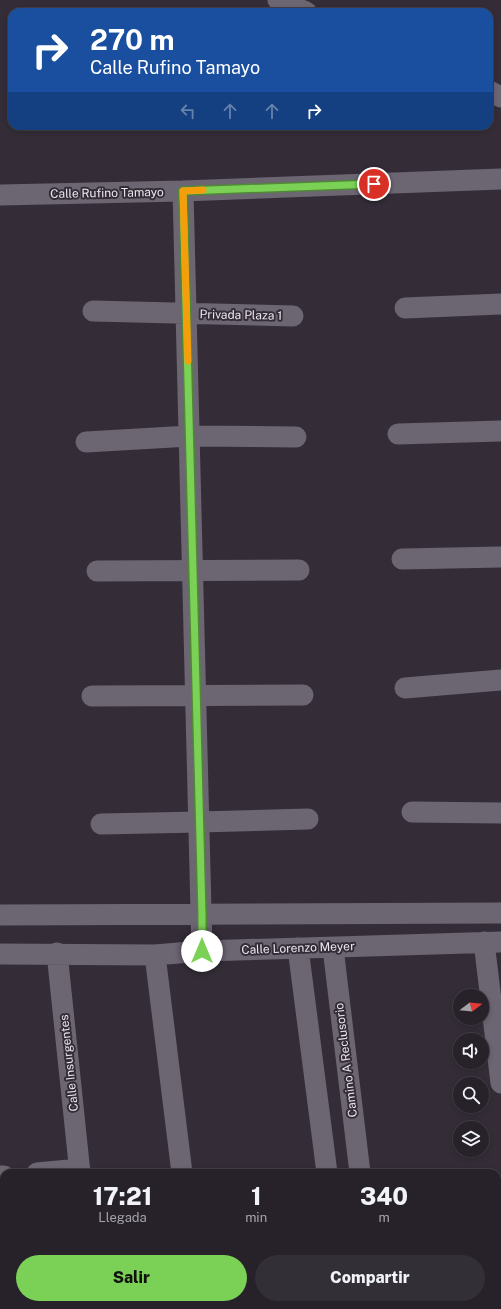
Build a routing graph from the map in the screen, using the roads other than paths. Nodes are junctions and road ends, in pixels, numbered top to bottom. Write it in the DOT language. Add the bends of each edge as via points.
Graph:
graph roads {
  1 [pos="278,0"];
  2 [pos="297,8"];
  3 [pos="501,179"];
  4 [pos="183,191"];
  5 [pos="0,195"];
  6 [pos="501,304"];
  7 [pos="405,308"];
  8 [pos="93,311"];
  9 [pos="186,314"];
  10 [pos="293,316"];
  11 [pos="501,431"];
  12 [pos="398,434"];
  13 [pos="190,436"];
  14 [pos="296,436"];
  15 [pos="86,442"];
  16 [pos="501,557"];
  17 [pos="402,559"];
  18 [pos="193,570"];
  19 [pos="300,570"];
  20 [pos="97,571"];
  21 [pos="501,680"];
  22 [pos="405,688"];
  23 [pos="197,695"];
  24 [pos="303,695"];
  25 [pos="92,696"];
  26 [pos="412,812"];
  27 [pos="501,813"];
  28 [pos="308,819"];
  29 [pos="200,822"];
  30 [pos="101,824"];
  31 [pos="501,913"];
  32 [pos="202,914"];
  33 [pos="0,915"];
  34 [pos="493,942"];
  35 [pos="298,948"];
  36 [pos="332,948"];
  37 [pos="202,951"];
  38 [pos="0,954"];
  39 [pos="57,954"];
  40 [pos="155,955"];
  41 [pos="501,1082"];
  42 [pos="80,1169"];
  43 [pos="182,1169"];
  44 [pos="326,1169"];
  45 [pos="360,1169"];
  1 -- 2 [label="street"];
  3 -- 4 [label="street, Calle Rufino Tamayo"];
  4 -- 5 [label="street, Calle Rufino Tamayo"];
  4 -- 9 [label="street"];
  6 -- 7 [label="street"];
  8 -- 9 [label="street, Privada Plaza 1"];
  9 -- 10 [label="street, Privada Plaza 1"];
  9 -- 13 [label="street"];
  11 -- 12 [label="street"];
  13 -- 14 [label="street"];
  13 -- 15 [label="street"];
  13 -- 18 [label="street"];
  16 -- 17 [label="street"];
  18 -- 19 [label="street"];
  18 -- 20 [label="street"];
  18 -- 23 [label="street"];
  21 -- 22 [label="street"];
  23 -- 24 [label="street"];
  23 -- 25 [label="street"];
  23 -- 29 [label="street"];
  26 -- 27 [label="street"];
  28 -- 29 [label="street"];
  29 -- 30 [label="street"];
  29 -- 32 [label="street"];
  31 -- 32 [label="street"];
  32 -- 33 [label="street"];
  32 -- 37 [label="street"];
  34 -- 36 [label="street, Calle Lorenzo Meyer"];
  34 -- 41 [label="street"];
  35 -- 36 [label="street, Calle Lorenzo Meyer"];
  35 -- 37 [label="street, Calle Lorenzo Meyer"];
  35 -- 44 [label="street"];
  36 -- 45 [label="street, Camino A Reclusorio"];
  37 -- 40 [label="street, Calle Lorenzo Meyer"];
  38 -- 39 [label="street, Calle Lorenzo Meyer"];
  39 -- 40 [label="street, Calle Lorenzo Meyer"];
  39 -- 42 [label="street, Calle Insurgentes"];
  40 -- 43 [label="street"];
}
